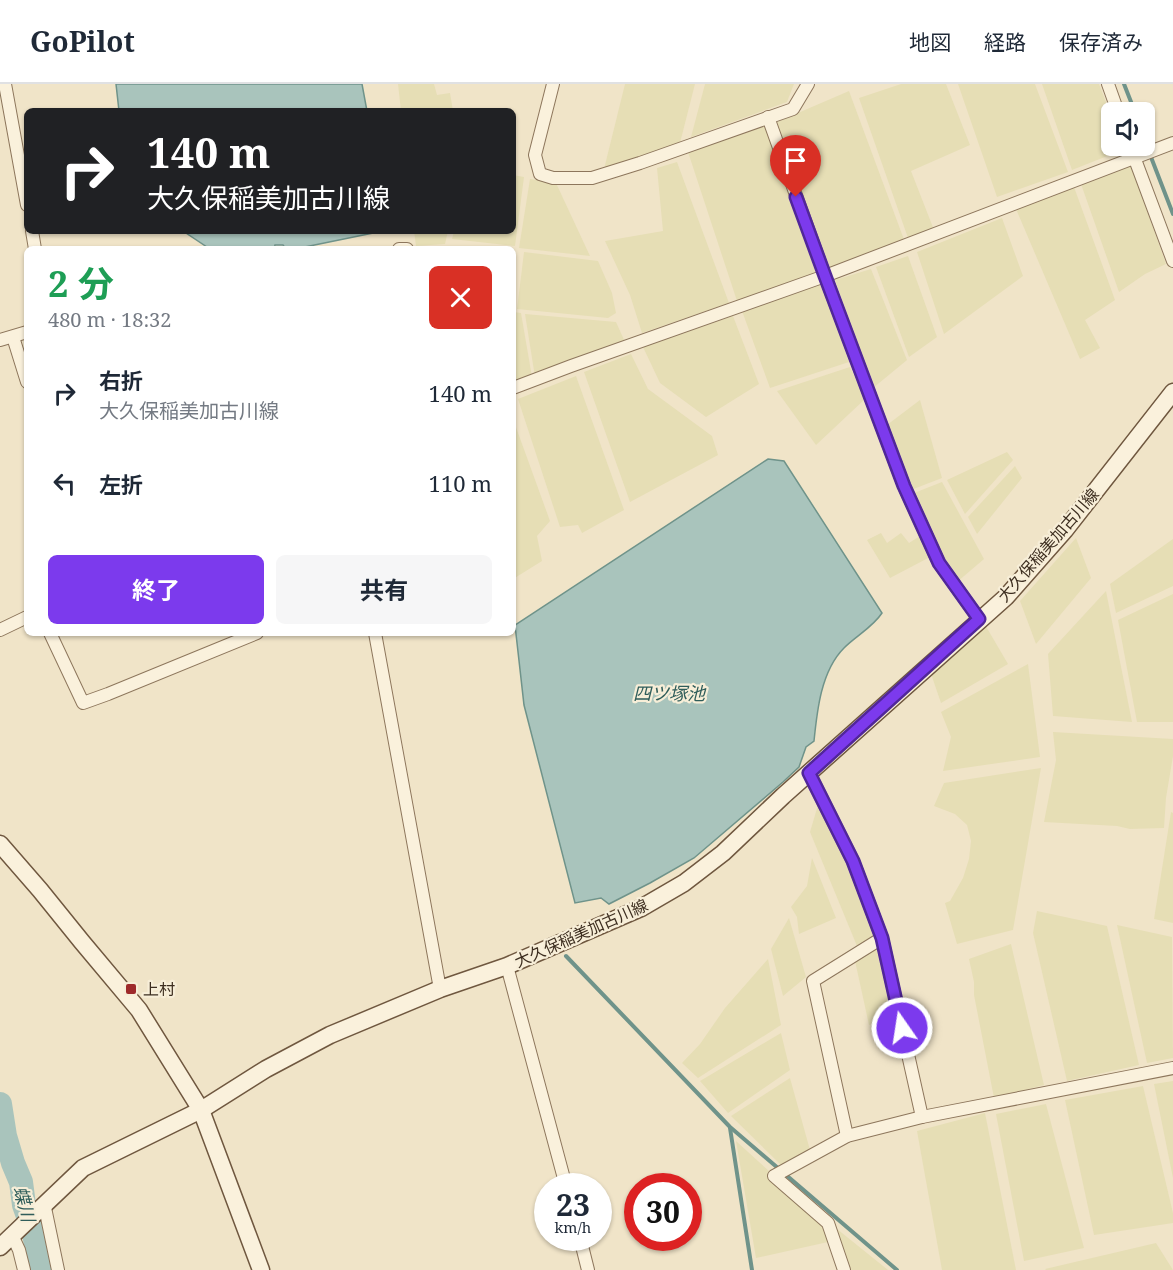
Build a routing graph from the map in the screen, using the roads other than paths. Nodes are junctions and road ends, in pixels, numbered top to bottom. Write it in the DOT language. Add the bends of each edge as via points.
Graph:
graph roads {
  1 [pos="5,84"];
  2 [pos="553,84"];
  3 [pos="808,84"];
  4 [pos="1108,84"];
  5 [pos="1114,102"];
  6 [pos="768,117"];
  7 [pos="1173,143"];
  8 [pos="1155,147"];
  9 [pos="1123,156"];
  10 [pos="1134,156"];
  11 [pos="24,188"];
  12 [pos="1173,261"];
  13 [pos="825,276"];
  14 [pos="24,333"];
  15 [pos="13,337"];
  16 [pos="0,340"];
  17 [pos="24,372"];
  18 [pos="516,387"];
  19 [pos="1173,392"];
  20 [pos="24,618"];
  21 [pos="979,619"];
  22 [pos="0,630"];
  23 [pos="51,636"];
  24 [pos="250,636"];
  25 [pos="376,636"];
  26 [pos="809,773"];
  27 [pos="0,844"];
  28 [pos="882,938"];
  29 [pos="507,966"];
  30 [pos="440,989"];
  31 [pos="1173,1068"];
  32 [pos="201,1110"];
  33 [pos="922,1118"];
  34 [pos="847,1136"];
  35 [pos="563,1173"];
  36 [pos="41,1207"];
  37 [pos="15,1232"];
  38 [pos="0,1247"];
  39 [pos="583,1251"];
  40 [pos="24,1270"];
  41 [pos="58,1270"];
  42 [pos="261,1270"];
  43 [pos="588,1270"];
  44 [pos="844,1270"];
  1 -- 11 [label="street"];
  2 -- 6 [label="street" via="535,155 540,174 553,178 592,178"];
  3 -- 6 [label="street" via="793,109"];
  4 -- 5 [label="street"];
  6 -- 13 [label="street"];
  7 -- 8 [label="street"];
  9 -- 13 [label="street"];
  10 -- 12 [label="street"];
  13 -- 18 [label="street"];
  13 -- 21 [label="street" via="904,486 939,563"];
  14 -- 15 [label="street"];
  15 -- 16 [label="street"];
  15 -- 17 [label="street"];
  19 -- 21 [label="main road, 大久保稲美加古川線" via="1065,530 1006,597"];
  20 -- 22 [label="street"];
  21 -- 26 [label="main road, 大久保稲美加古川線"];
  23 -- 24 [label="street" via="83,703"];
  25 -- 30 [label="street"];
  26 -- 28 [label="street" via="853,861"];
  26 -- 29 [label="main road, 大久保稲美加古川線" via="723,853 684,883 641,908"];
  27 -- 32 [label="main road" via="139,1010"];
  28 -- 33 [label="street"];
  28 -- 34 [label="street" via="813,981"];
  29 -- 30 [label="main road, 大久保稲美加古川線"];
  29 -- 35 [label="street"];
  30 -- 32 [label="main road, 大久保稲美加古川線" via="330,1035"];
  31 -- 33 [label="street"];
  32 -- 36 [label="main road, 大久保稲美加古川線" via="83,1168"];
  32 -- 42 [label="main road"];
  33 -- 34 [label="street"];
  34 -- 44 [label="street" via="774,1176 828,1223"];
  36 -- 37 [label="main road, 大久保稲美加古川線"];
  36 -- 41 [label="street"];
  37 -- 38 [label="main road, 大久保稲美加古川線"];
  37 -- 40 [label="street"];
  39 -- 43 [label="street"];
}
